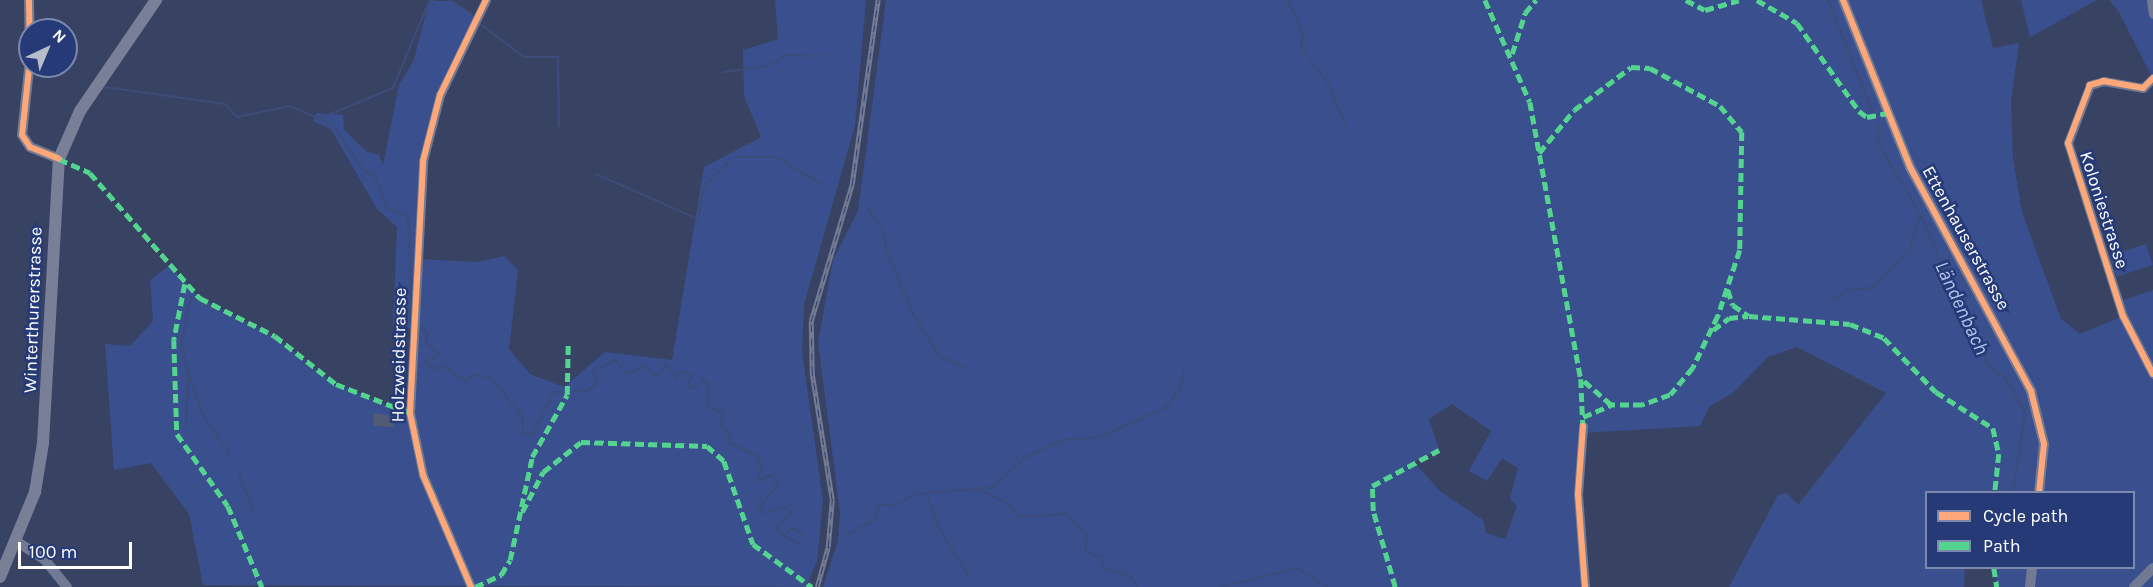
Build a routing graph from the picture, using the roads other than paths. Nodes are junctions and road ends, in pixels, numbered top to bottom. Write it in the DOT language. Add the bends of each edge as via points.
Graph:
graph roads {
  1 [pos="29,0"];
  2 [pos="156,0"];
  3 [pos="486,0"];
  4 [pos="1843,0"];
  5 [pos="2151,0"];
  6 [pos="2153,14"];
  7 [pos="2153,78"];
  8 [pos="59,159"];
  9 [pos="2153,374"];
  10 [pos="1583,426"];
  11 [pos="2039,491"];
  12 [pos="19,543"];
  13 [pos="2153,568"];
  14 [pos="2031,569"];
  15 [pos="0,577"];
  16 [pos="67,587"];
  17 [pos="471,587"];
  18 [pos="1585,587"];
  19 [pos="2030,587"];
  20 [pos="2134,587"];
  1 -- 8 [label="street" via="30,60 22,135 30,147"];
  2 -- 8 [label="main road, Winterthurerstrasse" via="80,111"];
  3 -- 17 [label="street, Holzweidstrasse" via="440,95 419,185 411,425 440,521"];
  4 -- 11 [label="street, Ettenhauserstrasse" via="1910,167 2031,391 2044,444"];
  5 -- 6 [label="street"];
  7 -- 9 [label="street, Koloniestrasse" via="2146,87 2104,81 2090,85 2068,143 2123,316"];
  8 -- 12 [label="main road, Winterthurerstrasse" via="43,443"];
  10 -- 18 [label="street" via="1578,494"];
  12 -- 15 [label="main road, Winterthurerstrasse"];
  12 -- 16 [label="street" via="45,560"];
  13 -- 20 [label="street"];
  14 -- 19 [label="street"];
}
